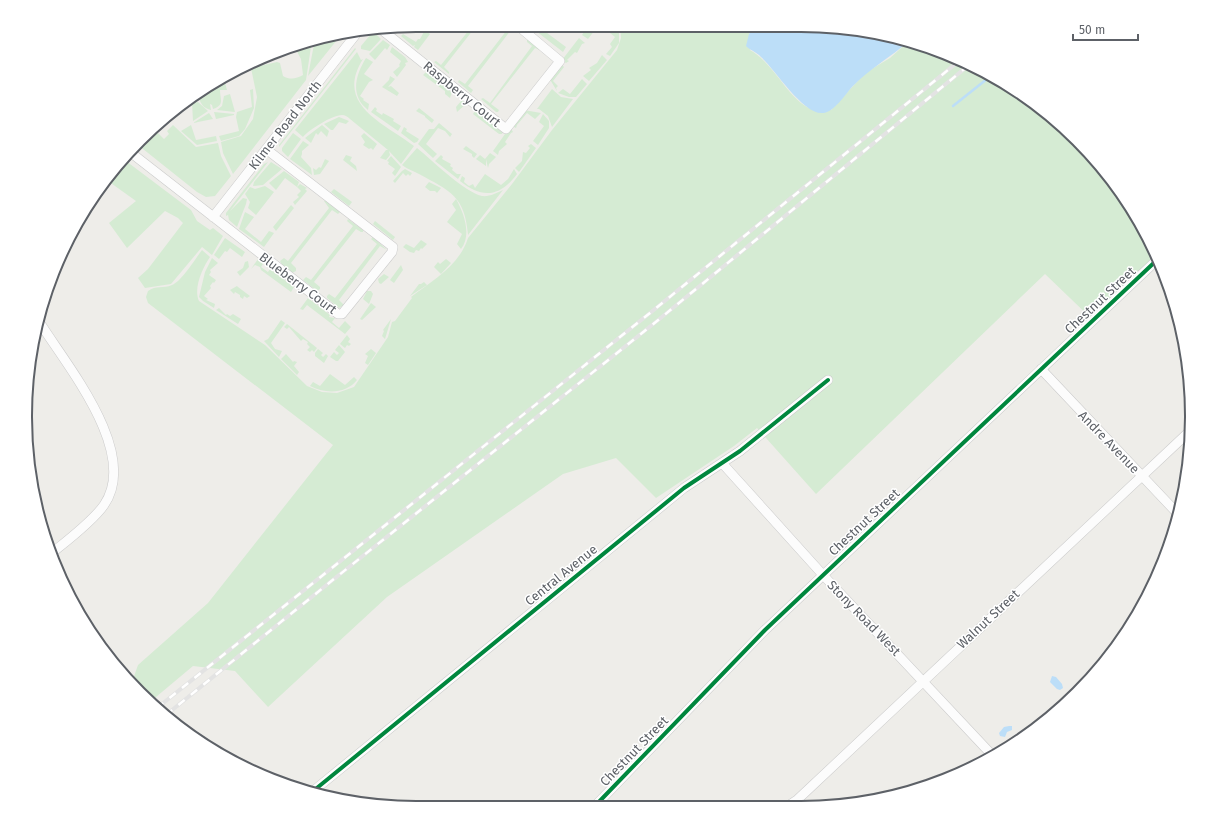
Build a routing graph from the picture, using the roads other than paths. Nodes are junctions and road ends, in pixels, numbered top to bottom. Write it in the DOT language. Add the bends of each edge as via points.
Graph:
graph roads {
  1 [pos="525,32"];
  2 [pos="386,33"];
  3 [pos="354,37"];
  4 [pos="266,149"];
  5 [pos="134,156"];
  6 [pos="213,217"];
  7 [pos="1153,263"];
  8 [pos="43,327"];
  9 [pos="1041,369"];
  10 [pos="828,380"];
  11 [pos="1184,436"];
  12 [pos="722,463"];
  13 [pos="1142,476"];
  14 [pos="1174,509"];
  15 [pos="56,550"];
  16 [pos="823,575"];
  17 [pos="923,680"];
  18 [pos="989,751"];
  19 [pos="317,788"];
  20 [pos="600,801"];
  21 [pos="795,801"];
  1 -- 2 [label="street, Raspberry Court" via="560,61 506,129"];
  3 -- 4 [label="street, Kilmer Road North"];
  4 -- 6 [label="street, Kilmer Road North"];
  4 -- 6 [label="street, Blueberry Court" via="391,245 392,252 344,313 340,314"];
  5 -- 6 [label="street"];
  7 -- 9 [label="street, Chestnut Street"];
  8 -- 15 [label="street" via="79,381 105,427 113,458 112,484 104,505"];
  9 -- 13 [label="street, Andre Avenue"];
  9 -- 16 [label="street, Chestnut Street"];
  10 -- 12 [label="street, Central Avenue"];
  11 -- 13 [label="street, Walnut Street"];
  12 -- 16 [label="street, Stony Road West"];
  12 -- 19 [label="street, Central Avenue" via="684,488"];
  13 -- 14 [label="street, Andre Avenue"];
  13 -- 17 [label="street, Walnut Street"];
  16 -- 17 [label="street, Stony Road West"];
  16 -- 20 [label="street, Chestnut Street"];
  17 -- 18 [label="street, Stony Road West"];
  17 -- 21 [label="street, Walnut Street"];
}
